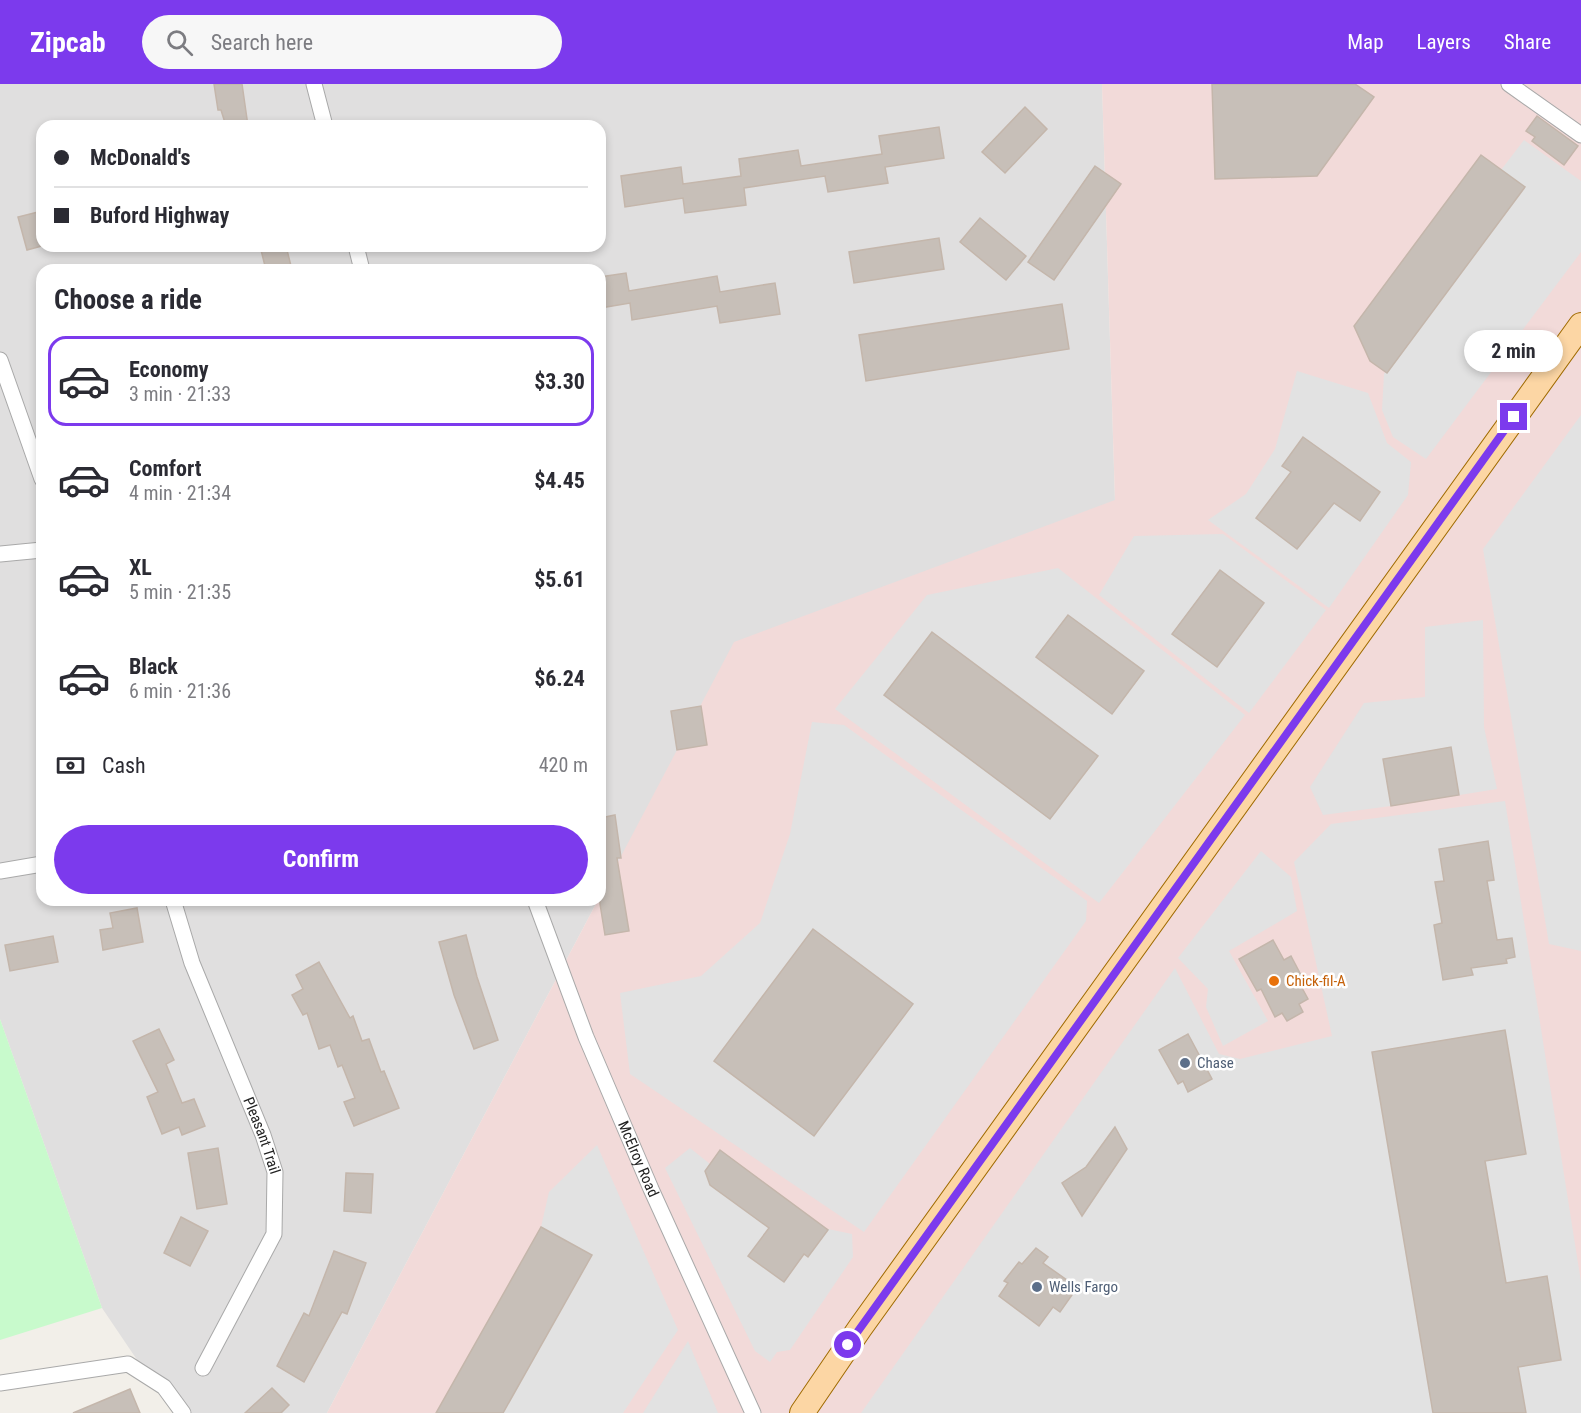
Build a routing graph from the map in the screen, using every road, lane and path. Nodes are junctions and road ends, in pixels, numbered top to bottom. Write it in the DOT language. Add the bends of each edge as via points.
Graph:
graph roads {
  1 [pos="314,84"];
  2 [pos="1509,84"];
  3 [pos="323,120"];
  4 [pos="1581,135"];
  5 [pos="1581,325"];
  6 [pos="0,360"];
  7 [pos="36,461"];
  8 [pos="36,551"];
  9 [pos="0,554"];
  10 [pos="36,865"];
  11 [pos="0,871"];
  12 [pos="175,906"];
  13 [pos="537,906"];
  14 [pos="203,1368"];
  15 [pos="0,1383"];
  16 [pos="183,1413"];
  17 [pos="753,1413"];
  18 [pos="802,1413"];
  1 -- 3 [label="street"];
  2 -- 4 [label="street"];
  5 -- 18 [label="main road"];
  6 -- 7 [label="street"];
  8 -- 9 [label="street"];
  10 -- 11 [label="street"];
  12 -- 14 [label="street, Pleasant Trail" via="192,963 275,1172 274,1234"];
  13 -- 17 [label="street, McElroy Road" via="586,1037"];
  15 -- 16 [label="street" via="128,1364 164,1387"];
}
